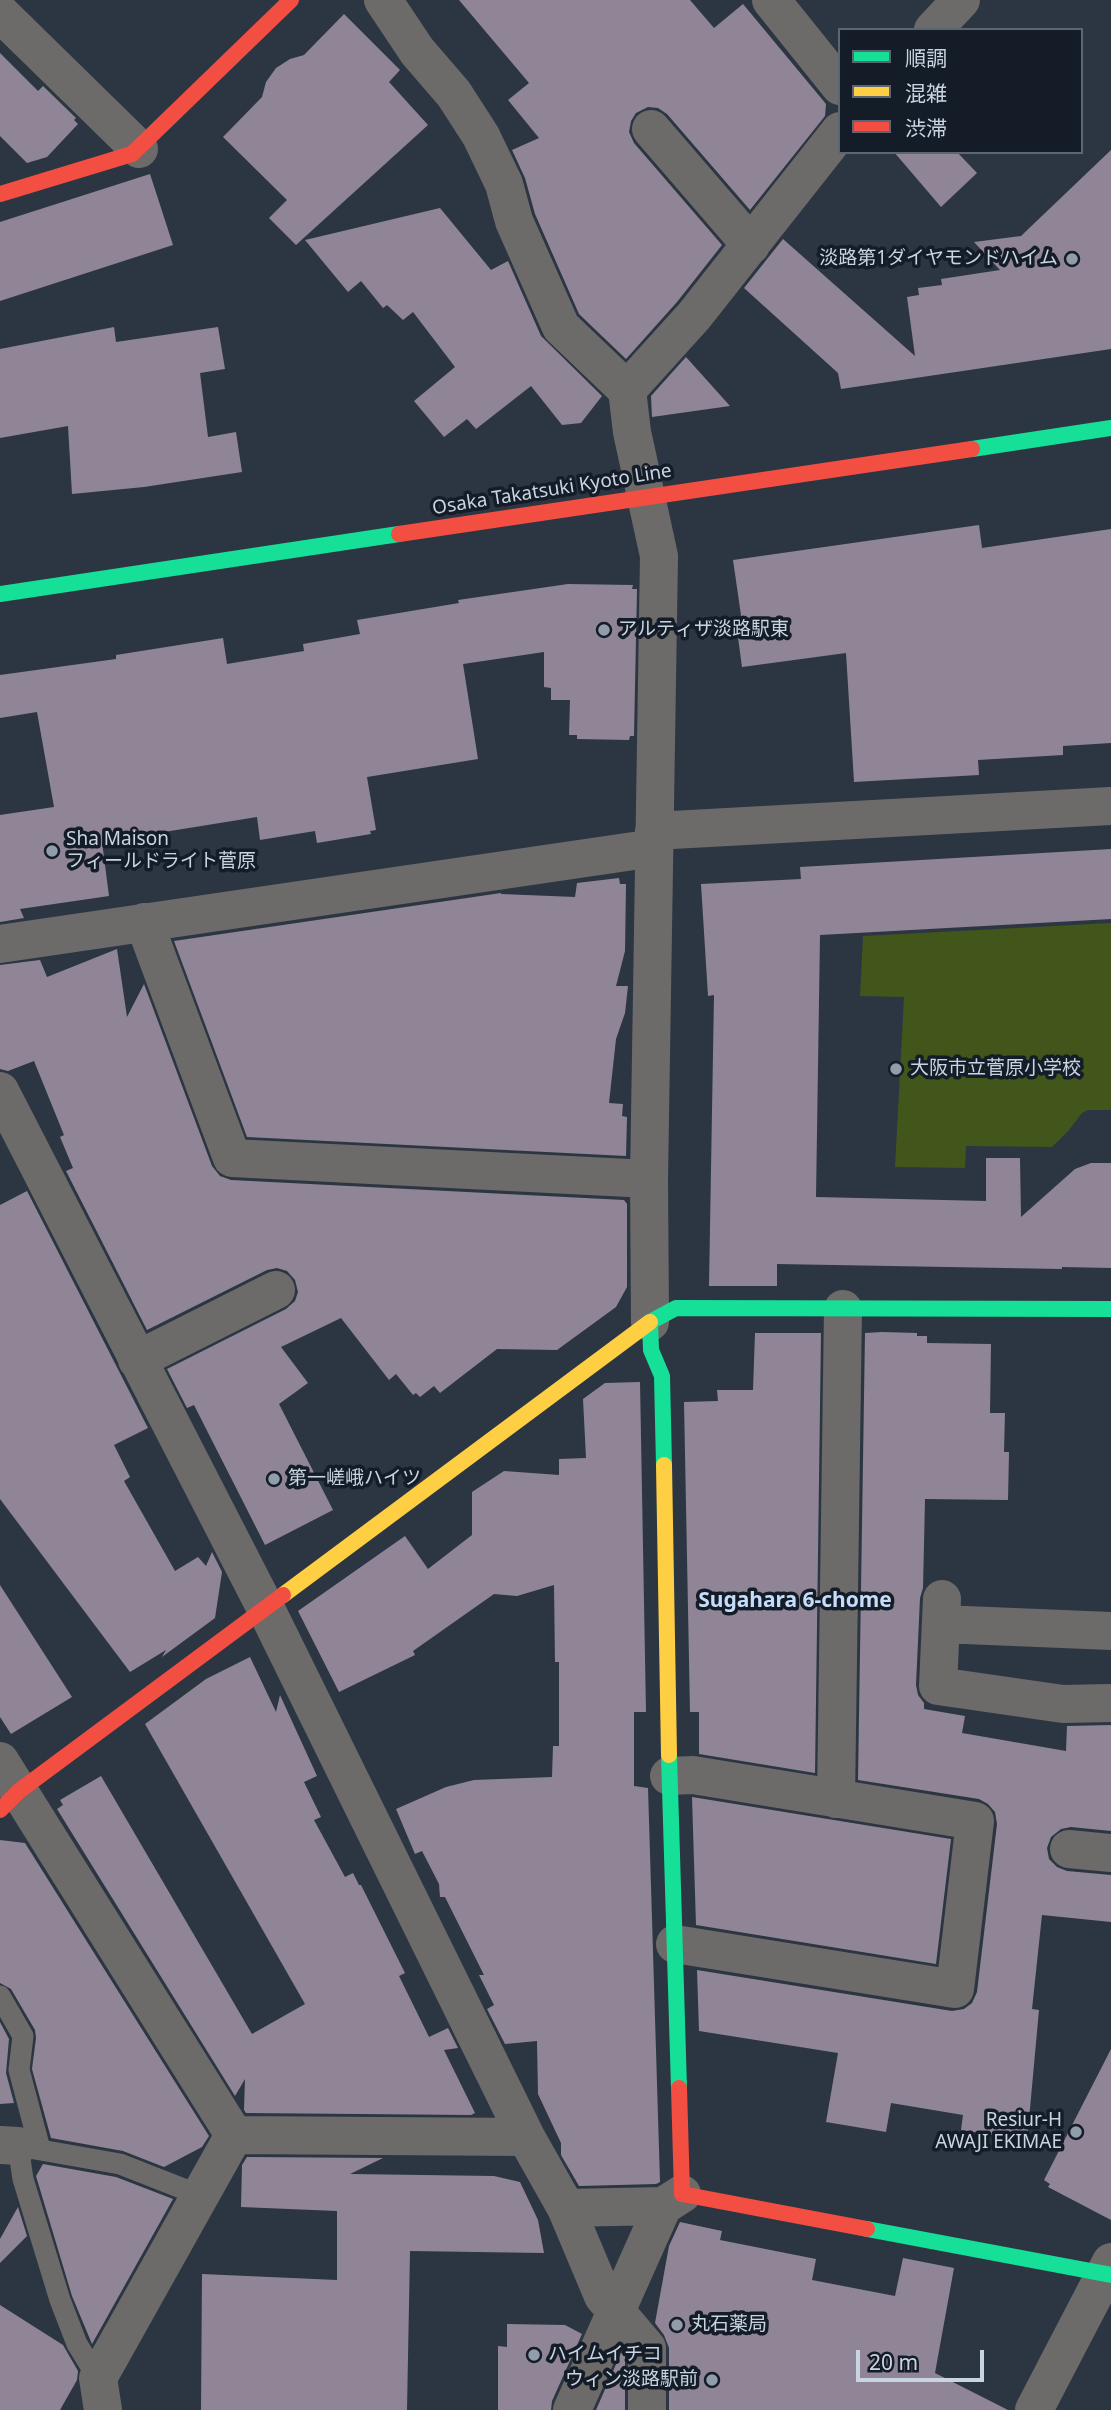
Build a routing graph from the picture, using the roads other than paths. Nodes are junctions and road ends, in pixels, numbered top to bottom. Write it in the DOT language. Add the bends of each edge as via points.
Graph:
graph roads {
  1 [pos="291,0"];
  2 [pos="383,0"];
  3 [pos="771,0"];
  4 [pos="961,0"];
  5 [pos="0,13"];
  6 [pos="935,28"];
  7 [pos="838,84"];
  8 [pos="650,129"];
  9 [pos="838,134"];
  10 [pos="139,149"];
  11 [pos="0,194"];
  12 [pos="751,245"];
  13 [pos="627,390"];
  14 [pos="1111,428"];
  15 [pos="645,497"];
  16 [pos="0,594"];
  17 [pos="1111,806"];
  18 [pos="654,839"];
  19 [pos="144,922"];
  20 [pos="0,944"];
  21 [pos="0,1091"];
  22 [pos="649,1179"];
  23 [pos="276,1290"];
  24 [pos="843,1309"];
  25 [pos="1111,1309"];
  26 [pos="650,1322"];
  27 [pos="137,1360"];
  28 [pos="265,1607"];
  29 [pos="1111,1631"];
  30 [pos="1111,1703"];
  31 [pos="669,1776"];
  32 [pos="6,1787"];
  33 [pos="836,1799"];
  34 [pos="1069,1849"];
  35 [pos="1111,1853"];
  36 [pos="674,1944"];
  37 [pos="0,1996"];
  38 [pos="234,2136"];
  39 [pos="526,2137"];
  40 [pos="20,2146"];
  41 [pos="199,2195"];
  42 [pos="673,2200"];
  43 [pos="566,2208"];
  44 [pos="1109,2270"];
  45 [pos="615,2311"];
  46 [pos="101,2394"];
  47 [pos="572,2410"];
  48 [pos="647,2410"];
  49 [pos="1034,2410"];
  1 -- 10 [label="street"];
  2 -- 13 [label="street" via="481,136 561,327"];
  3 -- 7 [label="street"];
  4 -- 6 [label="street"];
  5 -- 10 [label="street"];
  8 -- 12 [label="street"];
  9 -- 12 [label="street"];
  10 -- 11 [label="street"];
  12 -- 13 [label="street"];
  13 -- 15 [label="street"];
  14 -- 15 [label="street, Osaka Takatsuki Kyoto Line"];
  15 -- 16 [label="street, Osaka Takatsuki Kyoto Line"];
  15 -- 18 [label="street" via="659,556"];
  17 -- 18 [label="street"];
  18 -- 19 [label="street"];
  18 -- 22 [label="street"];
  19 -- 20 [label="street"];
  19 -- 22 [label="street" via="232,1158"];
  21 -- 27 [label="street"];
  22 -- 26 [label="street"];
  23 -- 27 [label="street"];
  24 -- 25 [label="street"];
  24 -- 26 [label="street" via="676,1308"];
  24 -- 33 [label="street"];
  26 -- 28 [label="street"];
  26 -- 31 [label="street" via="651,1350 662,1376"];
  27 -- 28 [label="street"];
  28 -- 32 [label="street"];
  28 -- 39 [label="street"];
  29 -- 30 [label="street" via="941,1612 938,1686 1063,1704"];
  31 -- 33 [label="street" via="693,1775"];
  31 -- 36 [label="street"];
  32 -- 38 [label="street"];
  33 -- 36 [label="street" via="975,1821 955,1989"];
  34 -- 35 [label="street"];
  36 -- 42 [label="street"];
  37 -- 40 [label="lane" via="23,2036"];
  38 -- 39 [label="street"];
  38 -- 41 [label="street"];
  39 -- 43 [label="street"];
  40 -- 41 [label="lane" via="120,2164"];
  40 -- 46 [label="lane" via="23,2179 60,2300"];
  41 -- 46 [label="street"];
  42 -- 43 [label="street"];
  42 -- 44 [label="street"];
  42 -- 45 [label="street"];
  43 -- 45 [label="street" via="603,2296"];
  44 -- 49 [label="street"];
  45 -- 47 [label="street"];
  45 -- 48 [label="street" via="647,2348"];
}
